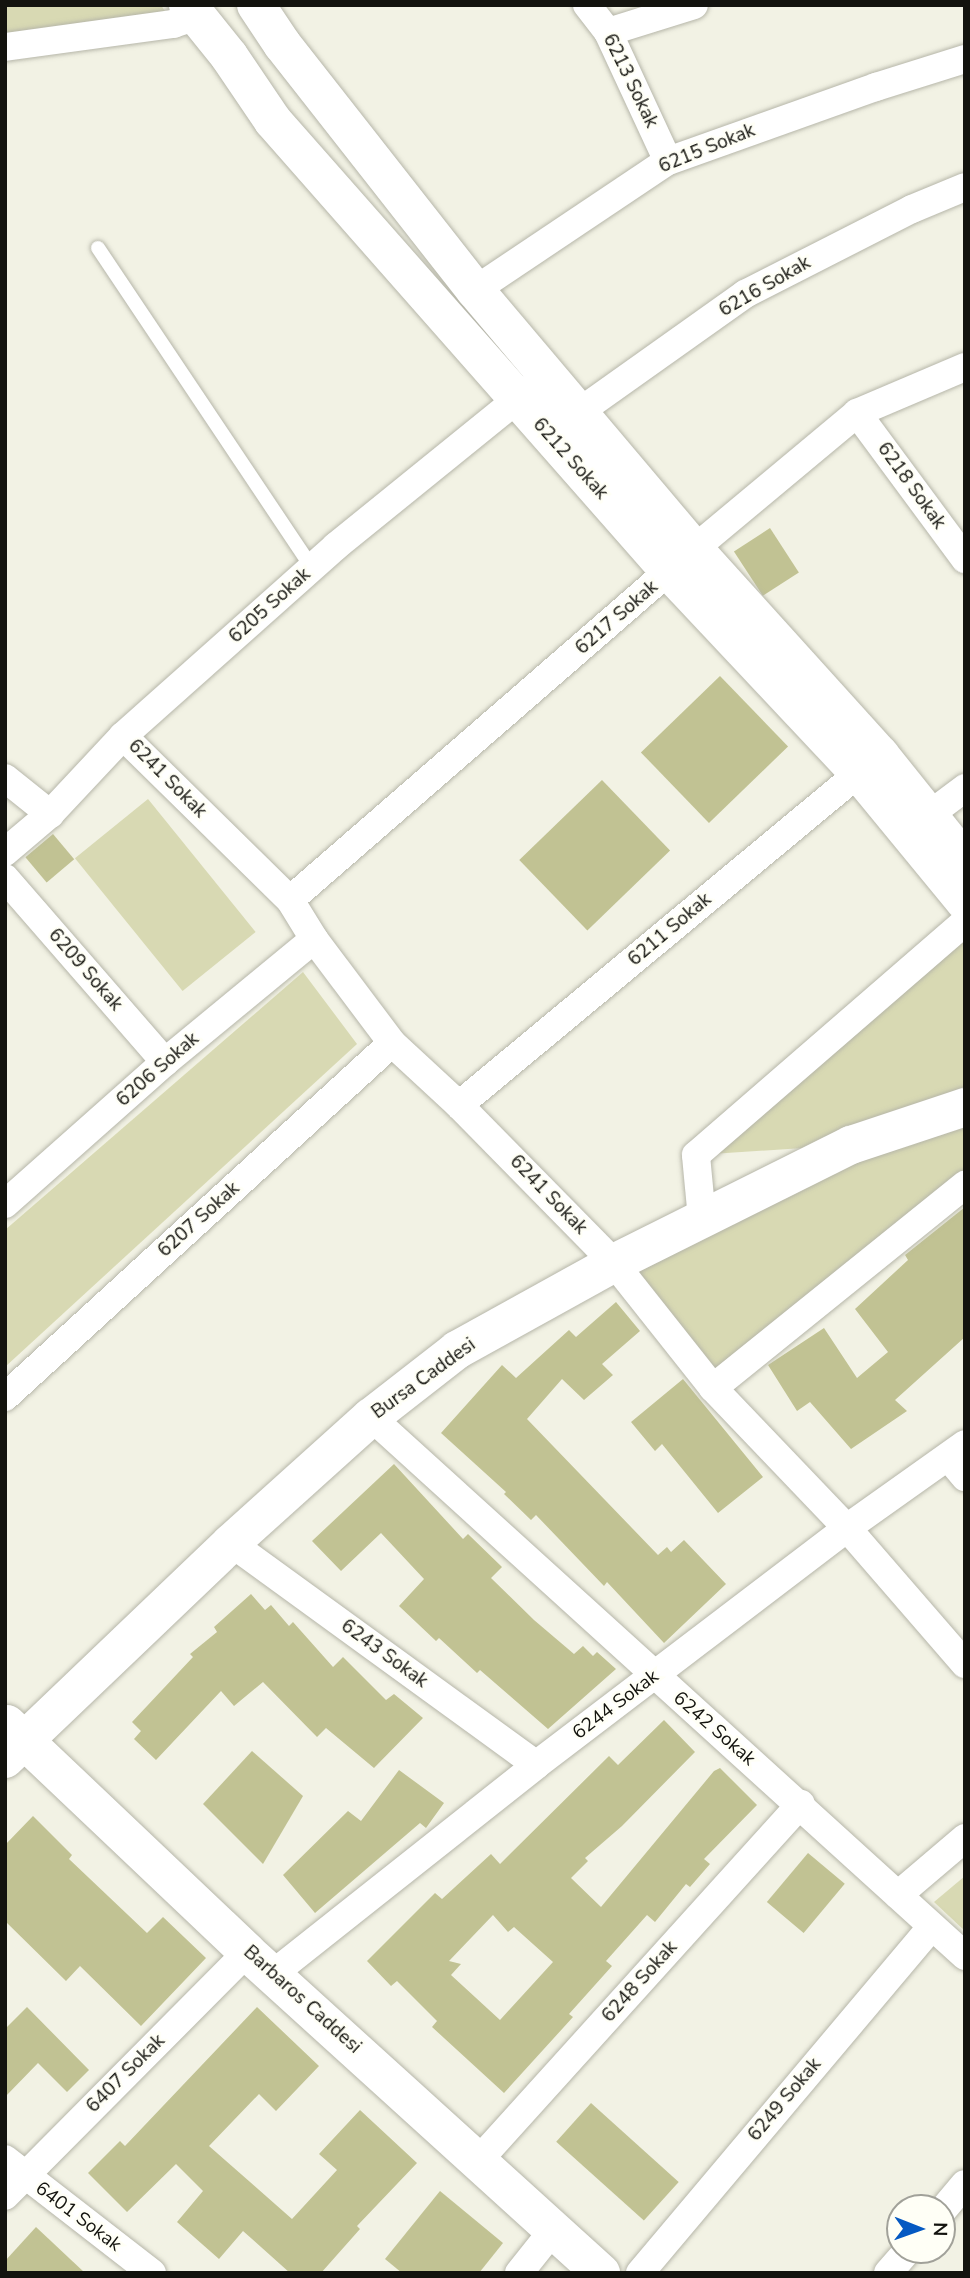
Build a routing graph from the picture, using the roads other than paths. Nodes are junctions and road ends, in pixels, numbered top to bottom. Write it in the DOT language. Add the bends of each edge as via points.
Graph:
graph roads {
  1 [pos="256,5"];
  2 [pos="587,5"];
  3 [pos="694,5"];
  4 [pos="193,11"];
  5 [pos="608,32"];
  6 [pos="5,47"];
  7 [pos="965,59"];
  8 [pos="668,161"];
  9 [pos="965,187"];
  10 [pos="98,248"];
  11 [pos="475,290"];
  12 [pos="965,367"];
  13 [pos="546,373"];
  14 [pos="519,401"];
  15 [pos="579,412"];
  16 [pos="857,413"];
  17 [pos="965,559"];
  18 [pos="682,561"];
  19 [pos="312,568"];
  20 [pos="123,736"];
  21 [pos="870,764"];
  22 [pos="5,778"];
  23 [pos="965,788"];
  24 [pos="50,814"];
  25 [pos="929,815"];
  26 [pos="5,852"];
  27 [pos="965,861"];
  28 [pos="5,878"];
  29 [pos="290,901"];
  30 [pos="965,902"];
  31 [pos="965,922"];
  32 [pos="314,939"];
  33 [pos="392,1043"];
  34 [pos="165,1062"];
  35 [pos="459,1105"];
  36 [pos="965,1107"];
  37 [pos="965,1185"];
  38 [pos="5,1204"];
  39 [pos="702,1219"];
  40 [pos="614,1263"];
  41 [pos="713,1388"];
  42 [pos="5,1397"];
  43 [pos="371,1417"];
  44 [pos="959,1460"];
  45 [pos="847,1528"];
  46 [pos="231,1543"];
  47 [pos="965,1664"];
  48 [pos="654,1677"];
  49 [pos="12,1741"];
  50 [pos="536,1765"];
  51 [pos="802,1804"];
  52 [pos="965,1838"];
  53 [pos="898,1895"];
  54 [pos="930,1927"];
  55 [pos="965,1956"];
  56 [pos="260,1963"];
  57 [pos="479,2160"];
  58 [pos="12,2177"];
  59 [pos="554,2229"];
  60 [pos="152,2273"];
  61 [pos="519,2273"];
  62 [pos="601,2273"];
  63 [pos="640,2273"];
  1 -- 11 [label="street, 6212 Sokak"];
  2 -- 5 [label="street, 6213 Sokak"];
  3 -- 5 [label="street"];
  4 -- 6 [label="street" via="173,24"];
  4 -- 14 [label="street, 6212 Sokak" via="273,121"];
  5 -- 8 [label="street, 6213 Sokak"];
  7 -- 8 [label="street, 6215 Sokak"];
  8 -- 11 [label="street, 6215 Sokak"];
  9 -- 15 [label="street, 6216 Sokak" via="745,294"];
  10 -- 19 [label="lane"];
  11 -- 13 [label="street, 6212 Sokak"];
  12 -- 16 [label="street, 6217 Sokak"];
  13 -- 14 [label="street, 6205 Sokak"];
  13 -- 15 [label="street, 6212 Sokak"];
  14 -- 18 [label="street, 6212 Sokak"];
  14 -- 19 [label="street, 6205 Sokak"];
  15 -- 18 [label="street, 6212 Sokak"];
  16 -- 17 [label="street, 6218 Sokak"];
  16 -- 18 [label="street, 6217 Sokak"];
  18 -- 21 [label="street, 6212 Sokak"];
  18 -- 29 [label="street, 6217 Sokak"];
  19 -- 20 [label="street, 6205 Sokak"];
  20 -- 24 [label="street, 6205 Sokak"];
  20 -- 29 [label="street, 6241 Sokak"];
  21 -- 25 [label="street, 6212 Sokak"];
  21 -- 30 [label="street, 6212 Sokak"];
  21 -- 35 [label="street, 6211 Sokak"];
  22 -- 24 [label="street"];
  23 -- 25 [label="street"];
  24 -- 26 [label="street, 6205 Sokak"];
  25 -- 27 [label="street, 6212 Sokak"];
  28 -- 34 [label="street, 6209 Sokak"];
  29 -- 32 [label="street, 6241 Sokak"];
  31 -- 39 [label="street" via="696,1155"];
  32 -- 33 [label="street, 6241 Sokak"];
  32 -- 34 [label="street, 6206 Sokak"];
  33 -- 35 [label="street, 6241 Sokak"];
  33 -- 42 [label="street, 6207 Sokak"];
  34 -- 38 [label="street, 6206 Sokak"];
  35 -- 40 [label="street, 6241 Sokak"];
  36 -- 39 [label="street, Bursa Caddesi" via="864,1139"];
  37 -- 41 [label="street"];
  39 -- 40 [label="street, Bursa Caddesi"];
  40 -- 41 [label="street, 6241 Sokak"];
  40 -- 43 [label="street, Bursa Caddesi" via="457,1350"];
  41 -- 45 [label="street, 6241 Sokak"];
  43 -- 46 [label="street, Bursa Caddesi"];
  43 -- 48 [label="street, 6242 Sokak"];
  44 -- 45 [label="street, 6244 Sokak"];
  45 -- 47 [label="street, 6241 Sokak"];
  45 -- 48 [label="street, 6244 Sokak"];
  46 -- 49 [label="street, Bursa Caddesi"];
  46 -- 50 [label="street, 6243 Sokak"];
  48 -- 50 [label="street, 6244 Sokak"];
  48 -- 51 [label="street, 6242 Sokak"];
  49 -- 56 [label="street, Barbaros Caddesi"];
  50 -- 56 [label="street, 6244 Sokak"];
  51 -- 53 [label="street, 6242 Sokak"];
  51 -- 57 [label="street, 6248 Sokak"];
  52 -- 53 [label="street"];
  53 -- 54 [label="street, 6242 Sokak"];
  54 -- 55 [label="street, 6242 Sokak"];
  54 -- 63 [label="street, 6249 Sokak"];
  56 -- 57 [label="street, Barbaros Caddesi"];
  56 -- 58 [label="street, 6407 Sokak"];
  57 -- 59 [label="street, Barbaros Caddesi"];
  58 -- 60 [label="street, 6401 Sokak"];
  59 -- 61 [label="street"];
  59 -- 62 [label="street, Barbaros Caddesi"];
}
